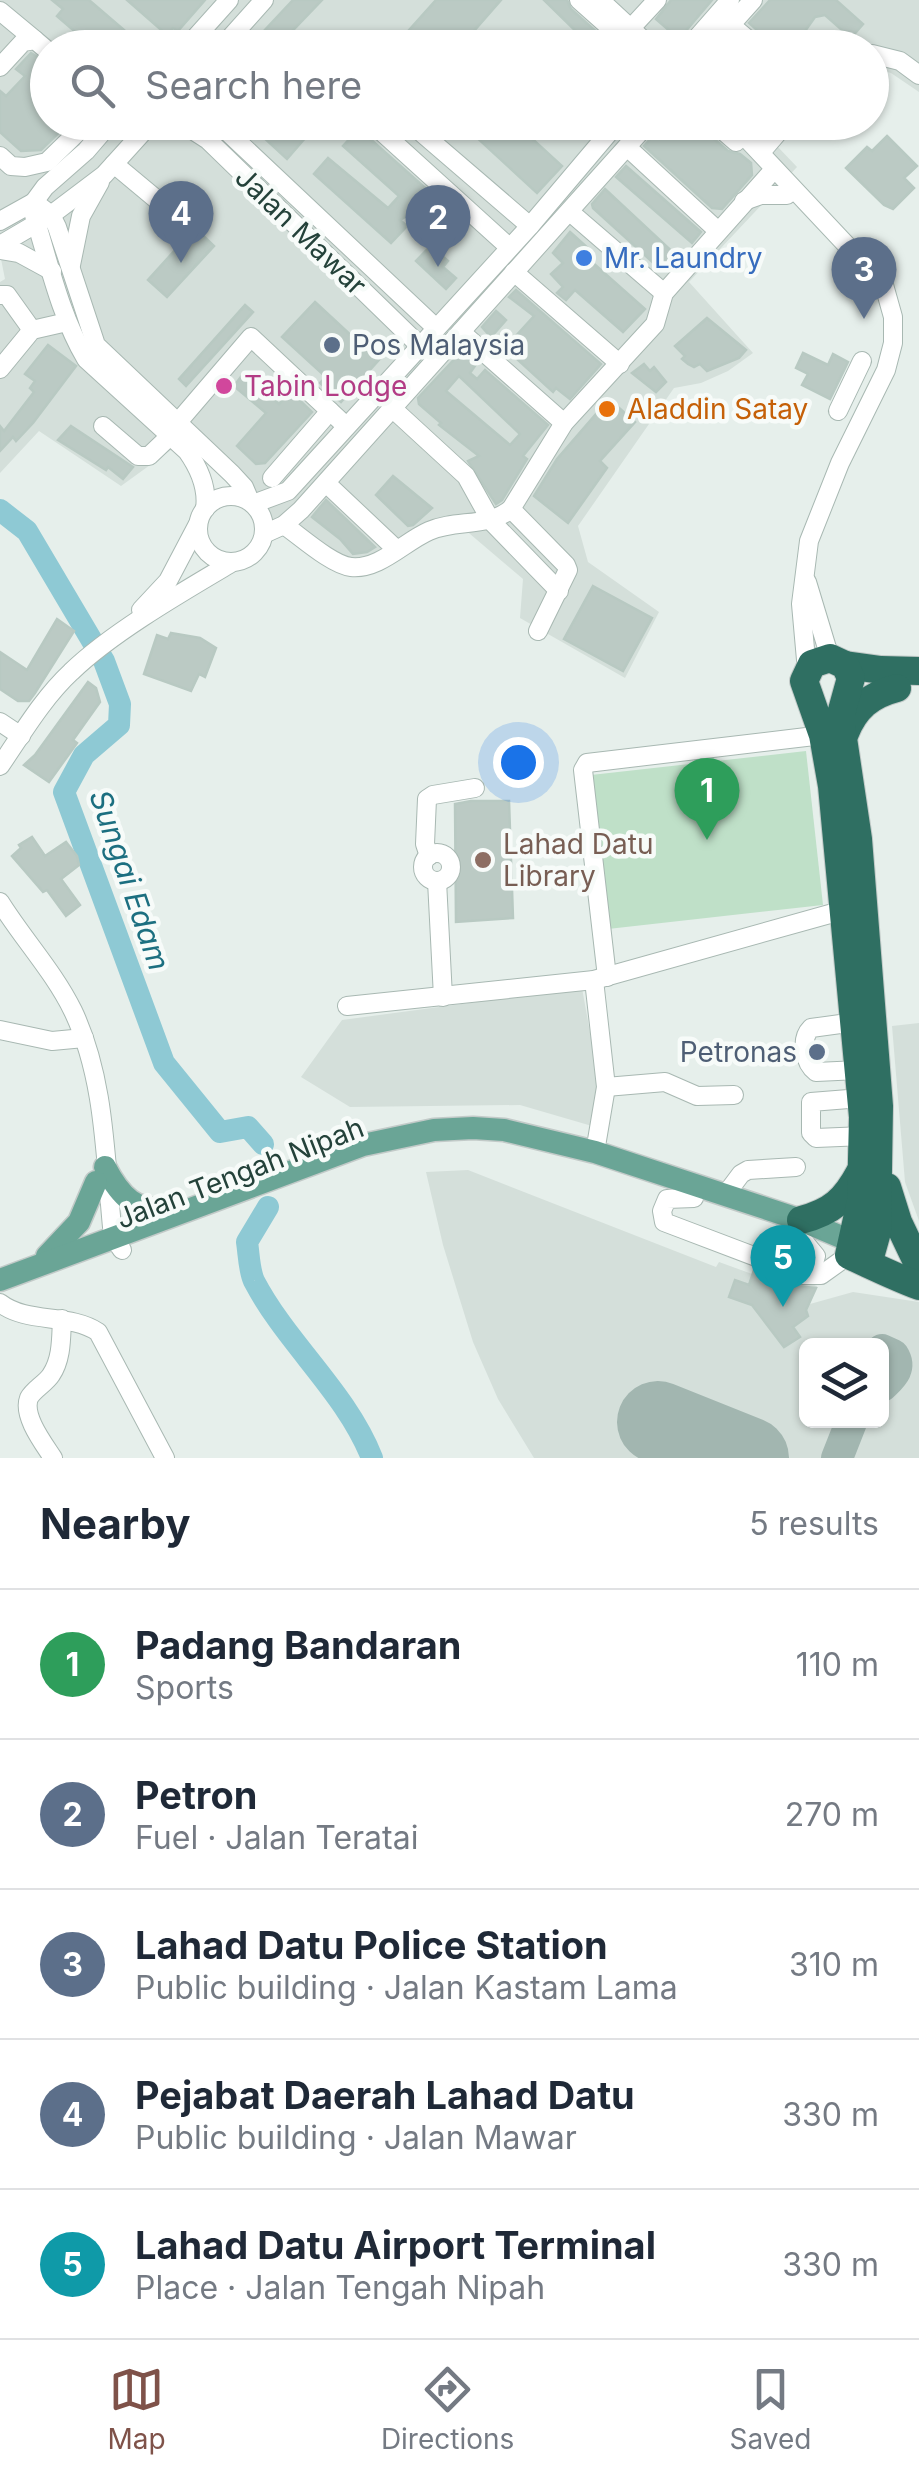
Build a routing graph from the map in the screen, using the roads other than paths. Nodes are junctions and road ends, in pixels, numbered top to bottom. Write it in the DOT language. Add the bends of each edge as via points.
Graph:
graph roads {
  1 [pos="229,0"];
  2 [pos="264,0"];
  3 [pos="579,0"];
  4 [pos="600,0"];
  5 [pos="657,0"];
  6 [pos="753,0"];
  7 [pos="724,9"];
  8 [pos="0,11"];
  9 [pos="202,30"];
  10 [pos="237,30"];
  11 [pos="621,30"];
  12 [pos="625,30"];
  13 [pos="637,30"];
  14 [pos="705,30"];
  15 [pos="742,30"];
  16 [pos="30,36"];
  17 [pos="30,43"];
  18 [pos="889,58"];
  19 [pos="0,67"];
  20 [pos="919,75"];
  21 [pos="70,140"];
  22 [pos="90,140"];
  23 [pos="95,140"];
  24 [pos="136,140"];
  25 [pos="208,140"];
  26 [pos="236,140"];
  27 [pos="390,140"];
  28 [pos="430,140"];
  29 [pos="603,140"];
  30 [pos="634,140"];
  31 [pos="732,140"];
  32 [pos="750,140"];
  33 [pos="772,140"];
  34 [pos="628,147"];
  35 [pos="762,152"];
  36 [pos="457,164"];
  37 [pos="4,166"];
  38 [pos="109,170"];
  39 [pos="768,175"];
  40 [pos="438,182"];
  41 [pos="787,195"];
  42 [pos="744,201"];
  43 [pos="34,202"];
  44 [pos="0,211"];
  45 [pos="570,212"];
  46 [pos="180,219"];
  47 [pos="44,220"];
  48 [pos="0,222"];
  49 [pos="530,226"];
  50 [pos="827,227"];
  51 [pos="716,230"];
  52 [pos="509,247"];
  53 [pos="0,248"];
  54 [pos="61,269"];
  55 [pos="514,272"];
  56 [pos="664,294"];
  57 [pos="0,295"];
  58 [pos="410,303"];
  59 [pos="67,322"];
  60 [pos="396,322"];
  61 [pos="435,327"];
  62 [pos="32,330"];
  63 [pos="461,332"];
  64 [pos="248,334"];
  65 [pos="419,345"];
  66 [pos="620,364"];
  67 [pos="0,369"];
  68 [pos="879,384"];
  69 [pos="392,408"];
  70 [pos="330,411"];
  71 [pos="838,411"];
  72 [pos="174,424"];
  73 [pos="564,424"];
  74 [pos="103,426"];
  75 [pos="346,426"];
  76 [pos="272,478"];
  77 [pos="326,482"];
  78 [pos="252,502"];
  79 [pos="511,509"];
  80 [pos="202,516"];
  81 [pos="491,521"];
  82 [pos="284,525"];
  83 [pos="264,534"];
  84 [pos="398,550"];
  85 [pos="234,562"];
  86 [pos="804,577"];
  87 [pos="559,591"];
  88 [pos="121,630"];
  89 [pos="538,631"];
  90 [pos="831,680"];
  91 [pos="912,682"];
  92 [pos="11,729"];
  93 [pos="833,738"];
  94 [pos="0,750"];
  95 [pos="0,766"];
  96 [pos="475,788"];
  97 [pos="0,902"];
  98 [pos="844,910"];
  99 [pos="0,919"];
  100 [pos="601,978"];
  101 [pos="443,997"];
  102 [pos="347,1006"];
  103 [pos="855,1022"];
  104 [pos="0,1030"];
  105 [pos="79,1038"];
  106 [pos="860,1084"];
  107 [pos="606,1087"];
  108 [pos="734,1095"];
  109 [pos="869,1151"];
  110 [pos="595,1152"];
  111 [pos="796,1167"];
  112 [pos="101,1175"];
  113 [pos="726,1194"];
  114 [pos="694,1198"];
  115 [pos="198,1204"];
  116 [pos="799,1226"];
  117 [pos="111,1246"];
  118 [pos="861,1253"];
  119 [pos="33,1268"];
  120 [pos="919,1269"];
  121 [pos="797,1274"];
  122 [pos="0,1280"];
  123 [pos="919,1286"];
  124 [pos="0,1292"];
  125 [pos="0,1303"];
  126 [pos="62,1319"];
  127 [pos="53,1458"];
  128 [pos="165,1458"];
  1 -- 9 [label="street"];
  2 -- 10 [label="street"];
  3 -- 11 [label="street"];
  4 -- 12 [label="street"];
  5 -- 13 [label="street"];
  6 -- 7 [label="street"];
  7 -- 14 [label="street"];
  7 -- 15 [label="street"];
  8 -- 16 [label="street"];
  17 -- 19 [label="street" via="23,42"];
  18 -- 20 [label="street"];
  21 -- 37 [label="street" via="47,162"];
  22 -- 44 [label="street"];
  23 -- 43 [label="street"];
  24 -- 38 [label="street"];
  25 -- 60 [label="street, Jalan Mawar"];
  26 -- 58 [label="street, Jalan Mawar"];
  27 -- 40 [label="street"];
  28 -- 36 [label="street"];
  29 -- 49 [label="street"];
  30 -- 34 [label="street"];
  31 -- 39 [label="street"];
  32 -- 35 [label="street"];
  33 -- 35 [label="street"];
  34 -- 45 [label="street"];
  34 -- 51 [label="street"];
  35 -- 50 [label="street"];
  36 -- 40 [label="street"];
  36 -- 49 [label="street"];
  38 -- 46 [label="street"];
  38 -- 47 [label="street"];
  38 -- 54 [label="street"];
  39 -- 41 [label="street"];
  39 -- 42 [label="street"];
  40 -- 52 [label="street"];
  41 -- 42 [label="street"];
  41 -- 50 [label="street"];
  42 -- 51 [label="street"];
  43 -- 47 [label="street"];
  43 -- 48 [label="street"];
  45 -- 55 [label="street"];
  45 -- 56 [label="street"];
  47 -- 53 [label="street"];
  47 -- 54 [label="street"];
  49 -- 52 [label="street"];
  50 -- 68 [label="street" via="884,285 894,343"];
  51 -- 56 [label="street"];
  52 -- 61 [label="street"];
  53 -- 54 [label="street"];
  54 -- 59 [label="street"];
  54 -- 72 [label="street" via="96,344"];
  55 -- 63 [label="street"];
  55 -- 66 [label="street"];
  56 -- 66 [label="street" via="655,324"];
  57 -- 62 [label="street" via="8,295"];
  58 -- 60 [label="street" via="412,321"];
  58 -- 61 [label="street, Jalan Mawar"];
  59 -- 62 [label="street"];
  59 -- 72 [label="street" via="86,359"];
  60 -- 65 [label="street, Jalan Mawar"];
  61 -- 65 [label="street"];
  62 -- 67 [label="street"];
  63 -- 69 [label="street"];
  63 -- 73 [label="street"];
  64 -- 72 [label="street"];
  65 -- 75 [label="street"];
  66 -- 73 [label="street"];
  68 -- 71 [label="street" via="859,368"];
  68 -- 86 [label="street" via="812,528"];
  69 -- 77 [label="street"];
  69 -- 81 [label="street" via="466,476"];
  70 -- 72 [label="street" via="251,336"];
  70 -- 75 [label="street"];
  70 -- 76 [label="street"];
  72 -- 74 [label="street" via="149,456 138,456"];
  72 -- 78 [label="street"];
  72 -- 80 [label="street" via="198,467 206,498"];
  73 -- 79 [label="street"];
  75 -- 78 [label="street" via="288,490"];
  77 -- 82 [label="street"];
  77 -- 84 [label="street"];
  78 -- 80 [label="street" via="228,496"];
  78 -- 83 [label="street"];
  79 -- 81 [label="street"];
  79 -- 87 [label="street" via="566,564"];
  80 -- 85 [label="street" via="205,550"];
  80 -- 88 [label="street" via="155,597"];
  81 -- 84 [label="street" via="430,530"];
  81 -- 87 [label="street"];
  82 -- 83 [label="street"];
  82 -- 84 [label="street" via="342,565 367,566"];
  83 -- 85 [label="street" via="254,554"];
  85 -- 88 [label="street"];
  86 -- 90 [label="street"];
  86 -- 90 [label="street" via="801,616"];
  87 -- 89 [label="street"];
  88 -- 92 [label="street" via="77,661 42,705"];
  90 -- 91 [label="highway"];
  90 -- 93 [label="highway" via="840,714"];
  91 -- 93 [label="highway" via="862,704"];
  92 -- 94 [label="street"];
  92 -- 95 [label="street"];
  93 -- 98 [label="highway"];
  93 -- 100 [label="street" via="587,763 582,770"];
  93 -- 109 [label="highway" via="858,839"];
  96 -- 101 [label="street" via="426,799 424,871 437,881"];
  97 -- 105 [label="street, Jalan Tengah Nipah" via="72,1009"];
  98 -- 100 [label="street"];
  98 -- 103 [label="highway"];
  99 -- 105 [label="street, Jalan Tengah Nipah"];
  100 -- 101 [label="street"];
  100 -- 107 [label="street"];
  101 -- 102 [label="street"];
  103 -- 106 [label="highway"];
  103 -- 106 [label="street" via="810,1028 804,1038 807,1062 816,1072"];
  104 -- 105 [label="street"];
  105 -- 112 [label="street, Jalan Tengah Nipah" via="99,1096"];
  106 -- 109 [label="highway"];
  106 -- 109 [label="street" via="811,1102 811,1133"];
  107 -- 108 [label="street" via="665,1082 686,1094"];
  107 -- 110 [label="street"];
  109 -- 116 [label="highway" via="834,1209"];
  109 -- 118 [label="highway"];
  109 -- 120 [label="highway"];
  110 -- 113 [label="main road, Jalan Tengah Nipah"];
  110 -- 115 [label="main road, Jalan Tengah Nipah" via="504,1130 434,1130 363,1145"];
  111 -- 113 [label="street" via="748,1170"];
  112 -- 115 [label="main road" via="136,1206 155,1211"];
  112 -- 117 [label="street, Jalan Tengah Nipah"];
  112 -- 119 [label="main road" via="72,1231"];
  113 -- 116 [label="main road, Jalan Tengah Nipah"];
  114 -- 116 [label="main road, Jalan Tengah Nipah"];
  114 -- 117 [label="main road, Jalan Tengah Nipah" via="535,1150 433,1143 377,1153"];
  114 -- 121 [label="street" via="667,1199 664,1222"];
  115 -- 117 [label="main road, Jalan Tengah Nipah"];
  116 -- 118 [label="main road, Jalan Tengah Nipah"];
  116 -- 121 [label="street" via="816,1256 813,1267"];
  117 -- 119 [label="main road, Jalan Tengah Nipah"];
  117 -- 124 [label="main road, Jalan Tengah Nipah"];
  118 -- 120 [label="highway"];
  118 -- 121 [label="street" via="822,1275"];
  118 -- 123 [label="highway"];
  119 -- 122 [label="main road, Jalan Tengah Nipah"];
  125 -- 126 [label="street"];
  126 -- 127 [label="street" via="57,1364 28,1403"];
  126 -- 128 [label="street" via="98,1332"];
}
